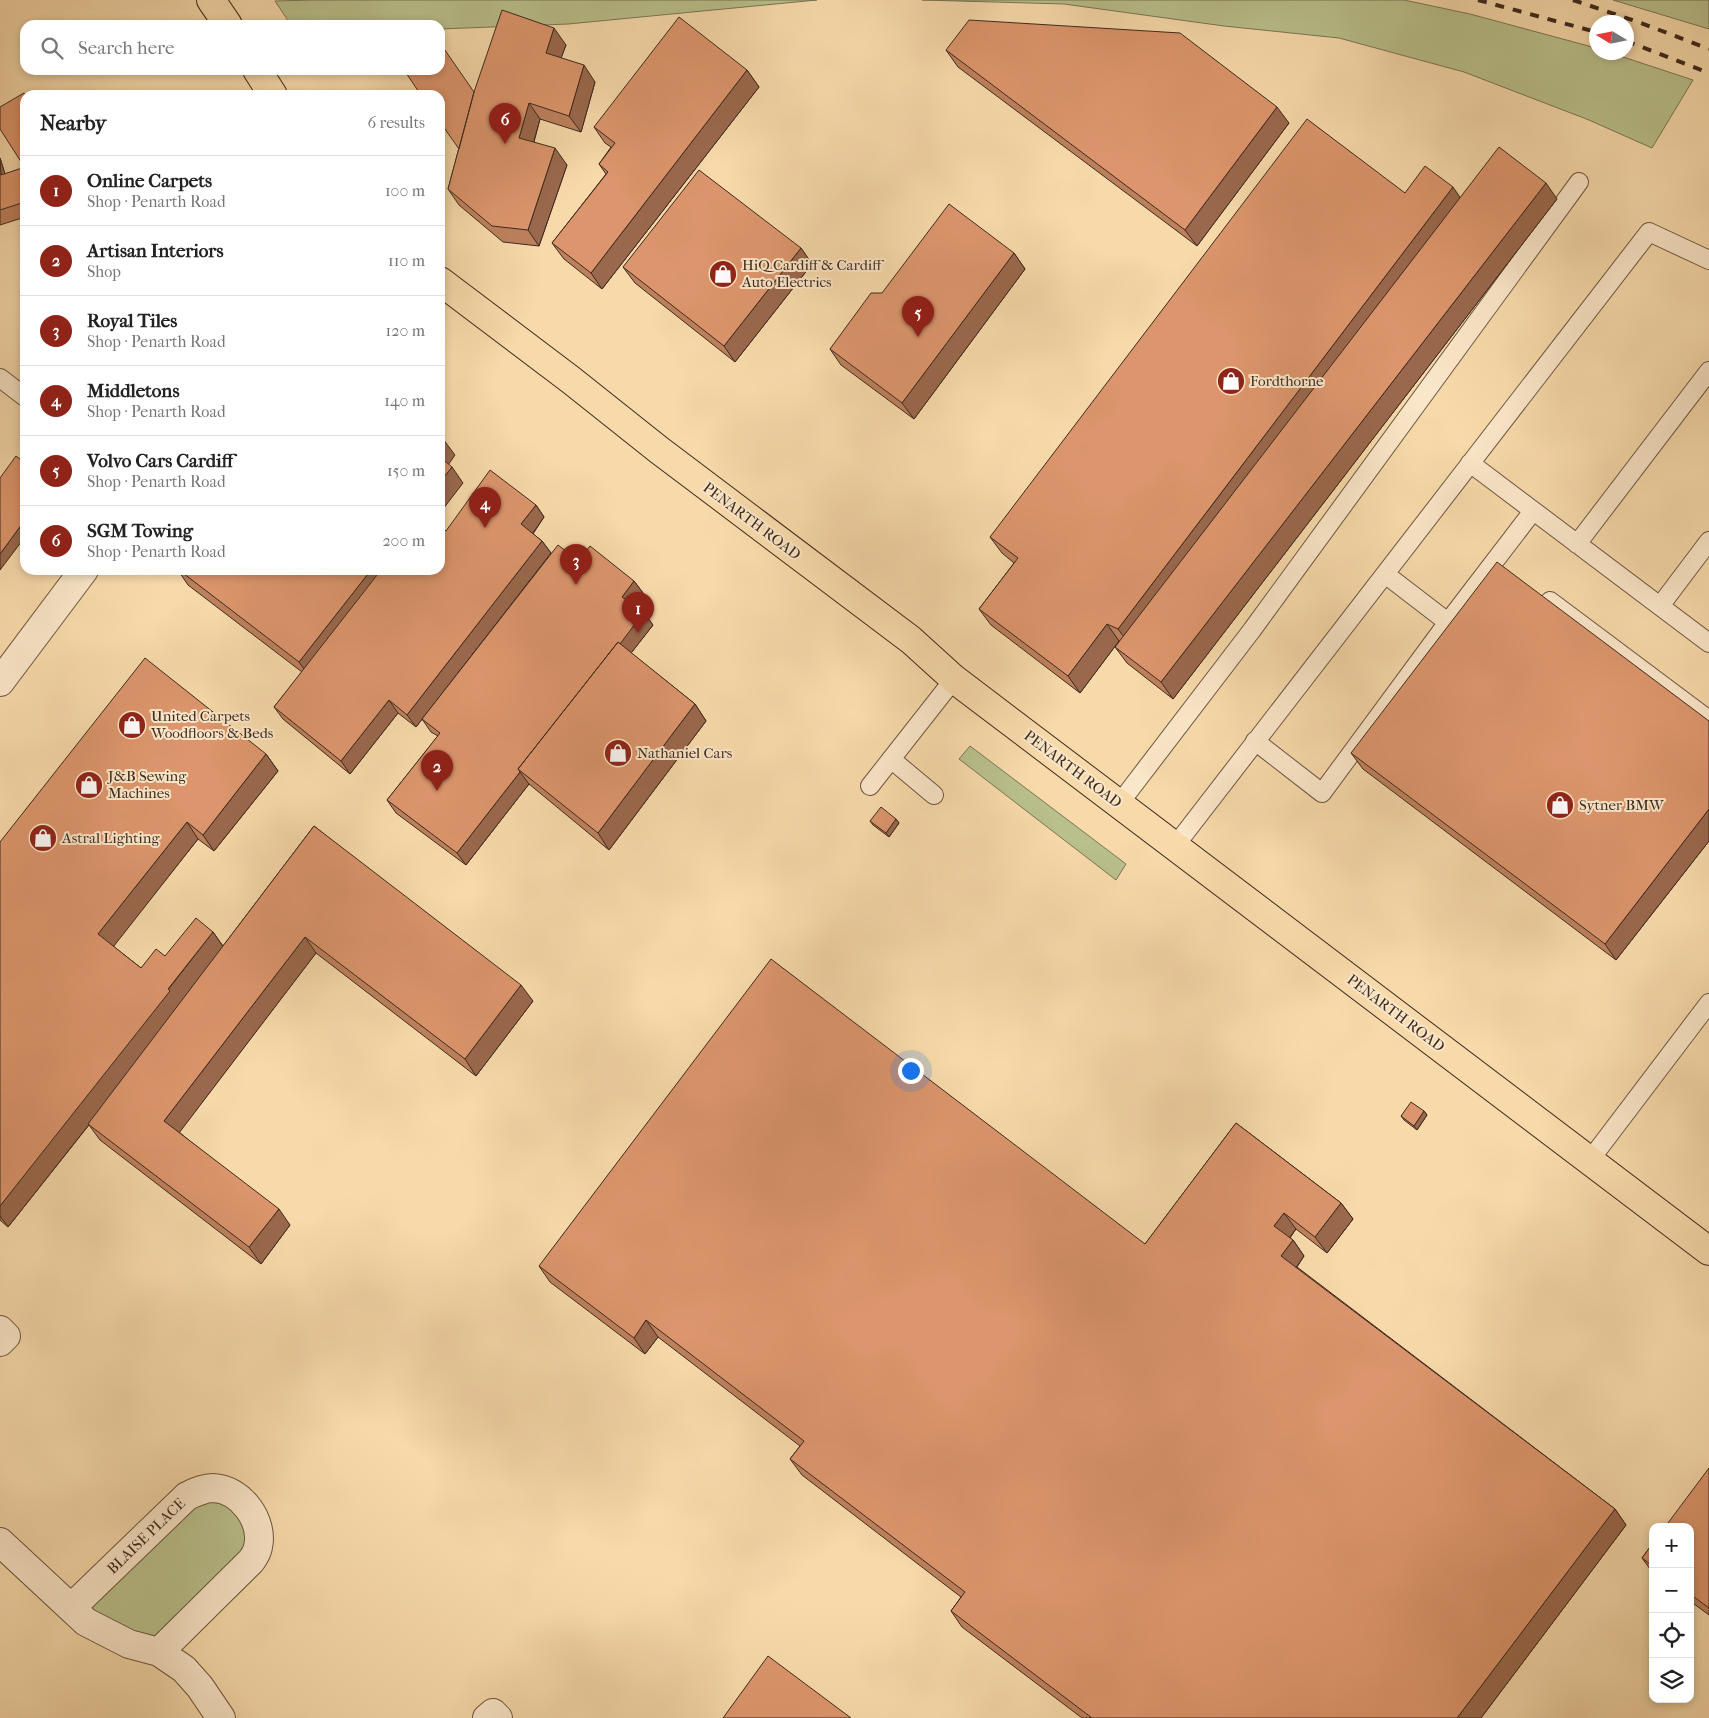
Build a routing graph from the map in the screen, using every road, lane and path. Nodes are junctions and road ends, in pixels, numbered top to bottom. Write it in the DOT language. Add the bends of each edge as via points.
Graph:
graph roads {
  1 [pos="211,0"];
  2 [pos="225,20"];
  3 [pos="260,75"];
  4 [pos="270,90"];
  5 [pos="1579,182"];
  6 [pos="1709,260"];
  7 [pos="445,285"];
  8 [pos="1709,371"];
  9 [pos="0,378"];
  10 [pos="20,393"];
  11 [pos="1470,464"];
  12 [pos="1533,511"];
  13 [pos="1709,541"];
  14 [pos="1578,544"];
  15 [pos="1385,574"];
  16 [pos="80,575"];
  17 [pos="1550,601"];
  18 [pos="1660,606"];
  19 [pos="1448,622"];
  20 [pos="1465,635"];
  21 [pos="1709,643"];
  22 [pos="954,679"];
  23 [pos="0,682"];
  24 [pos="1709,720"];
  25 [pos="1255,742"];
  26 [pos="891,759"];
  27 [pos="870,786"];
  28 [pos="934,795"];
  29 [pos="1119,804"];
  30 [pos="1175,846"];
  31 [pos="1709,1003"];
  32 [pos="1590,1160"];
  33 [pos="1709,1251"];
  34 [pos="0,1330"];
  35 [pos="0,1342"];
  36 [pos="0,1542"];
  37 [pos="70,1608"];
  38 [pos="159,1652"];
  39 [pos="221,1718"];
  40 [pos="487,1718"];
  41 [pos="498,1718"];
  1 -- 2 [label="main road"];
  3 -- 4 [label="main road"];
  5 -- 29 [label="lane" via="1252,630"];
  6 -- 11 [label="lane" via="1649,232"];
  7 -- 22 [label="main road, PENARTH ROAD" via="911,640"];
  8 -- 14 [label="lane"];
  9 -- 10 [label="lane"];
  11 -- 12 [label="lane"];
  11 -- 15 [label="lane"];
  12 -- 14 [label="lane"];
  12 -- 19 [label="lane"];
  13 -- 18 [label="lane"];
  14 -- 18 [label="lane"];
  15 -- 19 [label="lane"];
  15 -- 25 [label="lane"];
  16 -- 23 [label="street"];
  17 -- 24 [label="lane"];
  18 -- 21 [label="lane"];
  19 -- 20 [label="lane"];
  19 -- 25 [label="lane" via="1322,793"];
  22 -- 26 [label="lane"];
  22 -- 29 [label="main road, PENARTH ROAD"];
  25 -- 30 [label="lane"];
  26 -- 27 [label="lane"];
  26 -- 28 [label="lane"];
  29 -- 30 [label="main road, PENARTH ROAD"];
  30 -- 32 [label="main road, PENARTH ROAD"];
  31 -- 32 [label="lane"];
  32 -- 33 [label="main road, PENARTH ROAD"];
  34 -- 35 [label="street" via="6,1336"];
  36 -- 37 [label="street"];
  37 -- 38 [label="street" via="110,1636"];
  37 -- 38 [label="street, BLAISE PLACE" via="187,1496 214,1488 230,1492 255,1517 259,1532 258,1548 251,1562"];
  38 -- 39 [label="street" via="184,1669 200,1686"];
  40 -- 41 [label="street" via="493,1712"];
}
